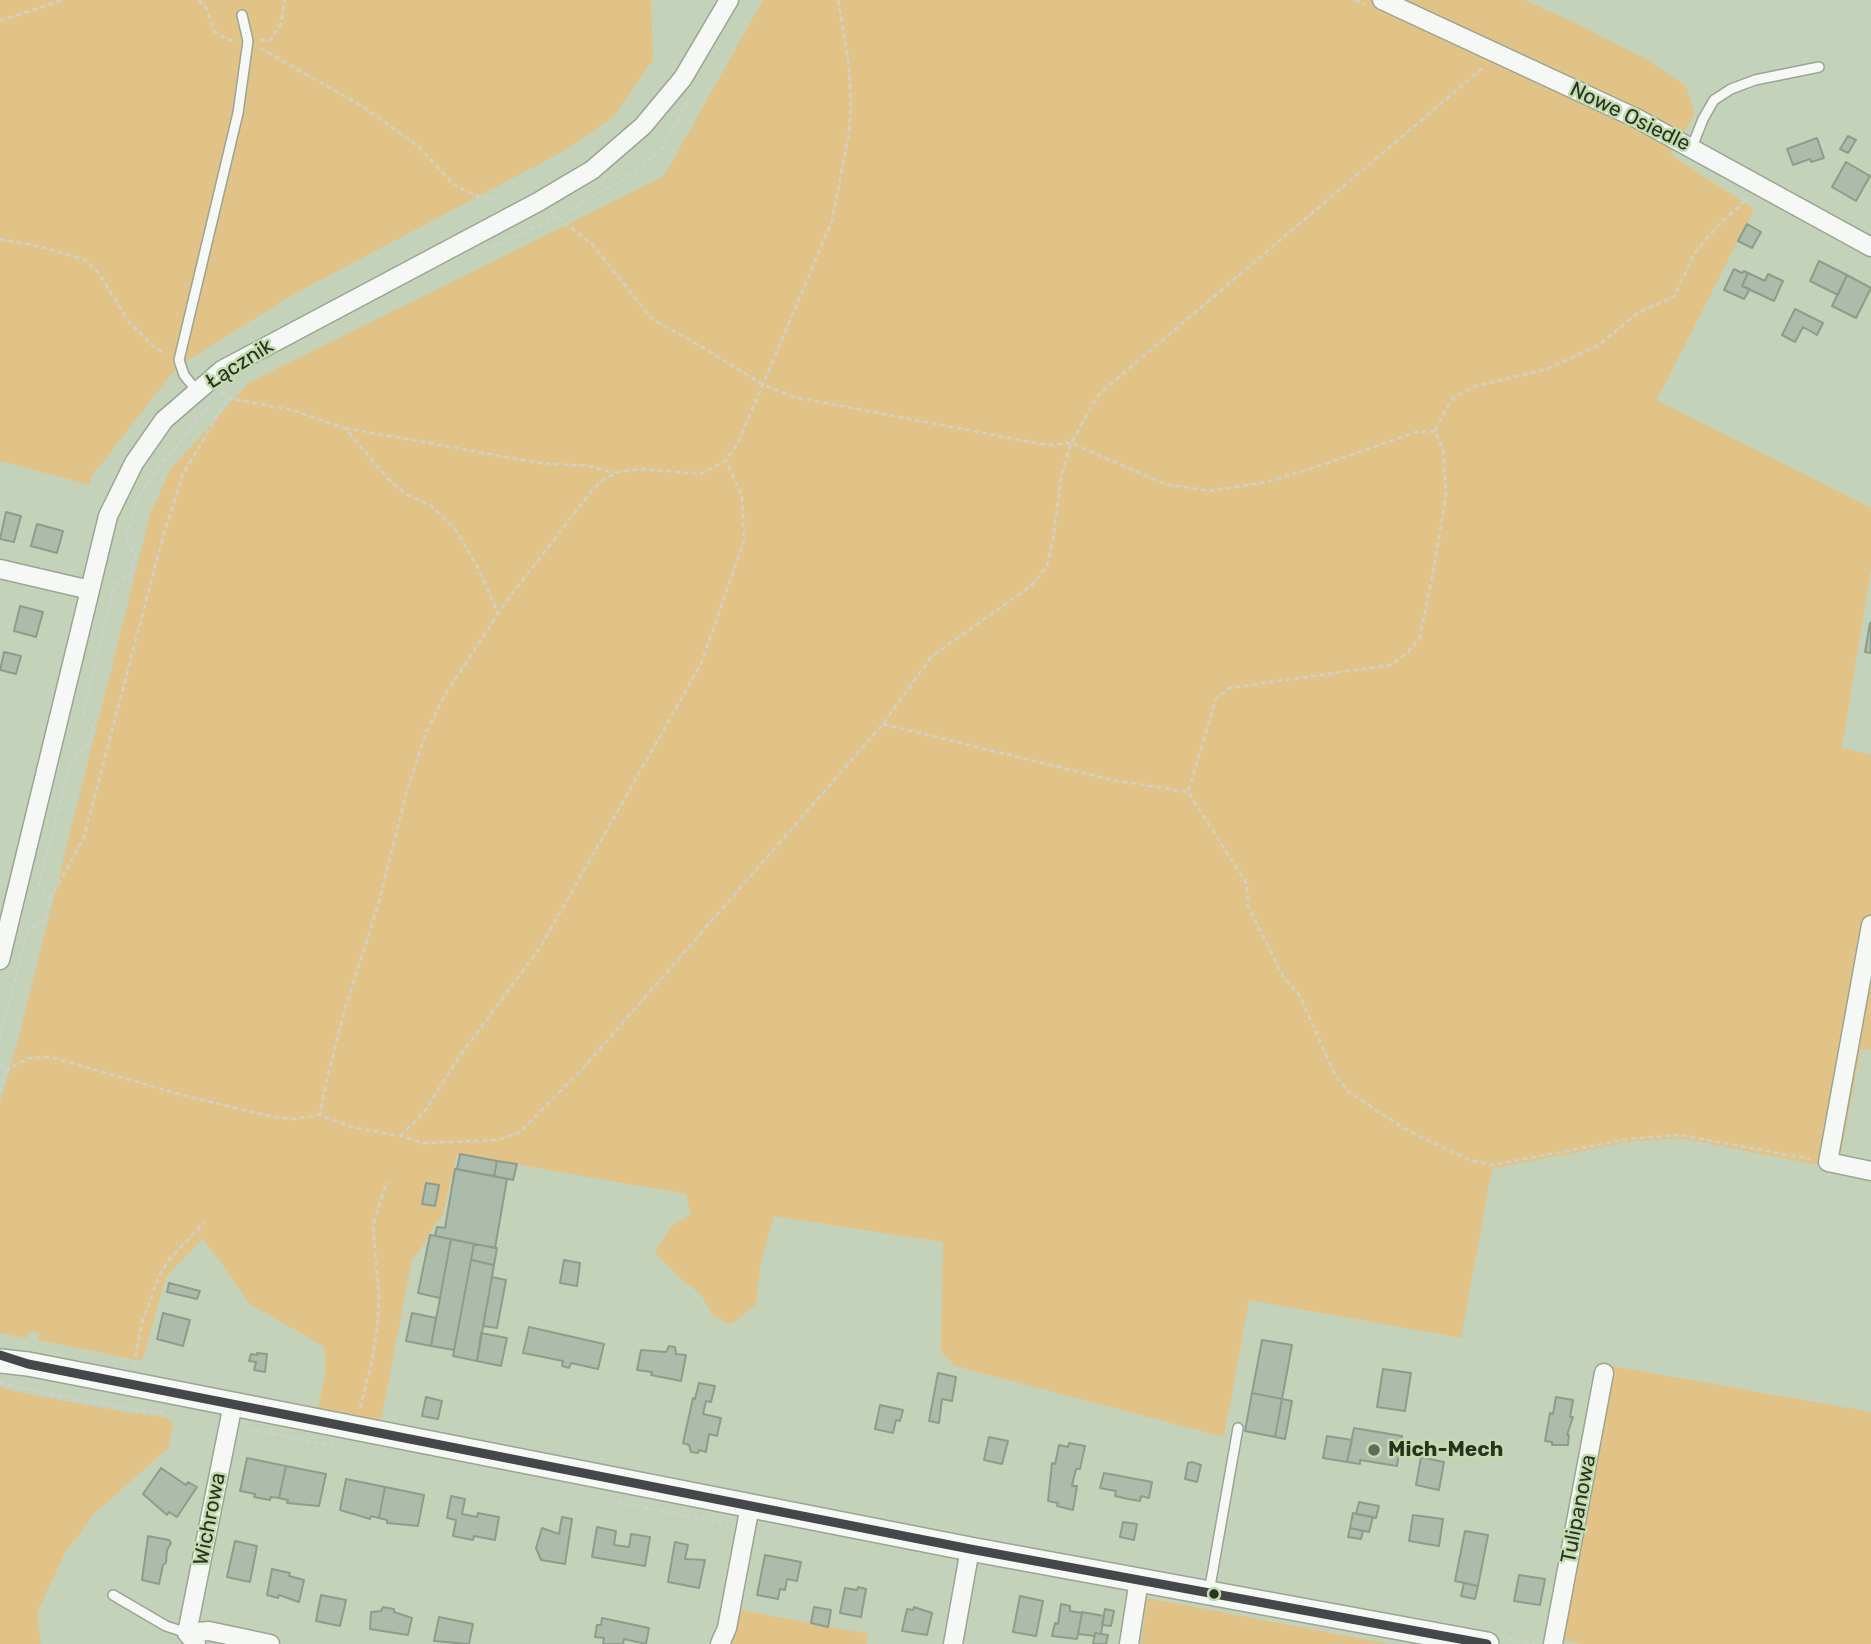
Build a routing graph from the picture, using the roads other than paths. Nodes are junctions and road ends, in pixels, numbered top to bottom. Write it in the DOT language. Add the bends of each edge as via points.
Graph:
graph roads {
  1 [pos="729,0"];
  2 [pos="1382,0"];
  3 [pos="242,15"];
  4 [pos="1819,66"];
  5 [pos="1692,147"];
  6 [pos="1871,247"];
  7 [pos="197,391"];
  8 [pos="0,569"];
  9 [pos="90,590"];
  10 [pos="1871,925"];
  11 [pos="0,960"];
  12 [pos="1871,1171"];
  13 [pos="0,1355"];
  14 [pos="0,1361"];
  15 [pos="28,1364"];
  16 [pos="1604,1373"];
  17 [pos="233,1404"];
  18 [pos="1238,1428"];
  19 [pos="750,1506"];
  20 [pos="970,1549"];
  21 [pos="1139,1580"];
  22 [pos="1208,1593"];
  23 [pos="113,1595"];
  24 [pos="192,1638"];
  25 [pos="270,1644"];
  26 [pos="720,1644"];
  27 [pos="953,1644"];
  28 [pos="1129,1644"];
  29 [pos="1487,1644"];
  30 [pos="1553,1644"];
  1 -- 7 [label="street, Łącznik" via="683,78 643,126 592,170 222,370"];
  2 -- 5 [label="street, Nowe Osiedle"];
  3 -- 7 [label="lane" via="248,41 238,113 179,360"];
  4 -- 5 [label="lane" via="1755,80 1722,94 1703,119"];
  5 -- 6 [label="street, Nowe Osiedle"];
  7 -- 9 [label="street, Łącznik" via="164,420 134,463 108,516"];
  8 -- 9 [label="street"];
  9 -- 11 [label="street, Łącznik"];
  10 -- 12 [label="street" via="1828,1163"];
  13 -- 15 [label="street"];
  14 -- 15 [label="street"];
  15 -- 17 [label="street"];
  16 -- 30 [label="street, Tulipanowa"];
  17 -- 19 [label="street"];
  17 -- 24 [label="street, Wichrowa"];
  18 -- 22 [label="lane"];
  19 -- 20 [label="street"];
  19 -- 26 [label="street"];
  20 -- 21 [label="street"];
  20 -- 27 [label="street"];
  21 -- 22 [label="street"];
  21 -- 28 [label="street"];
  22 -- 29 [label="street"];
  23 -- 24 [label="lane"];
  24 -- 25 [label="street" via="209,1631"];
}
